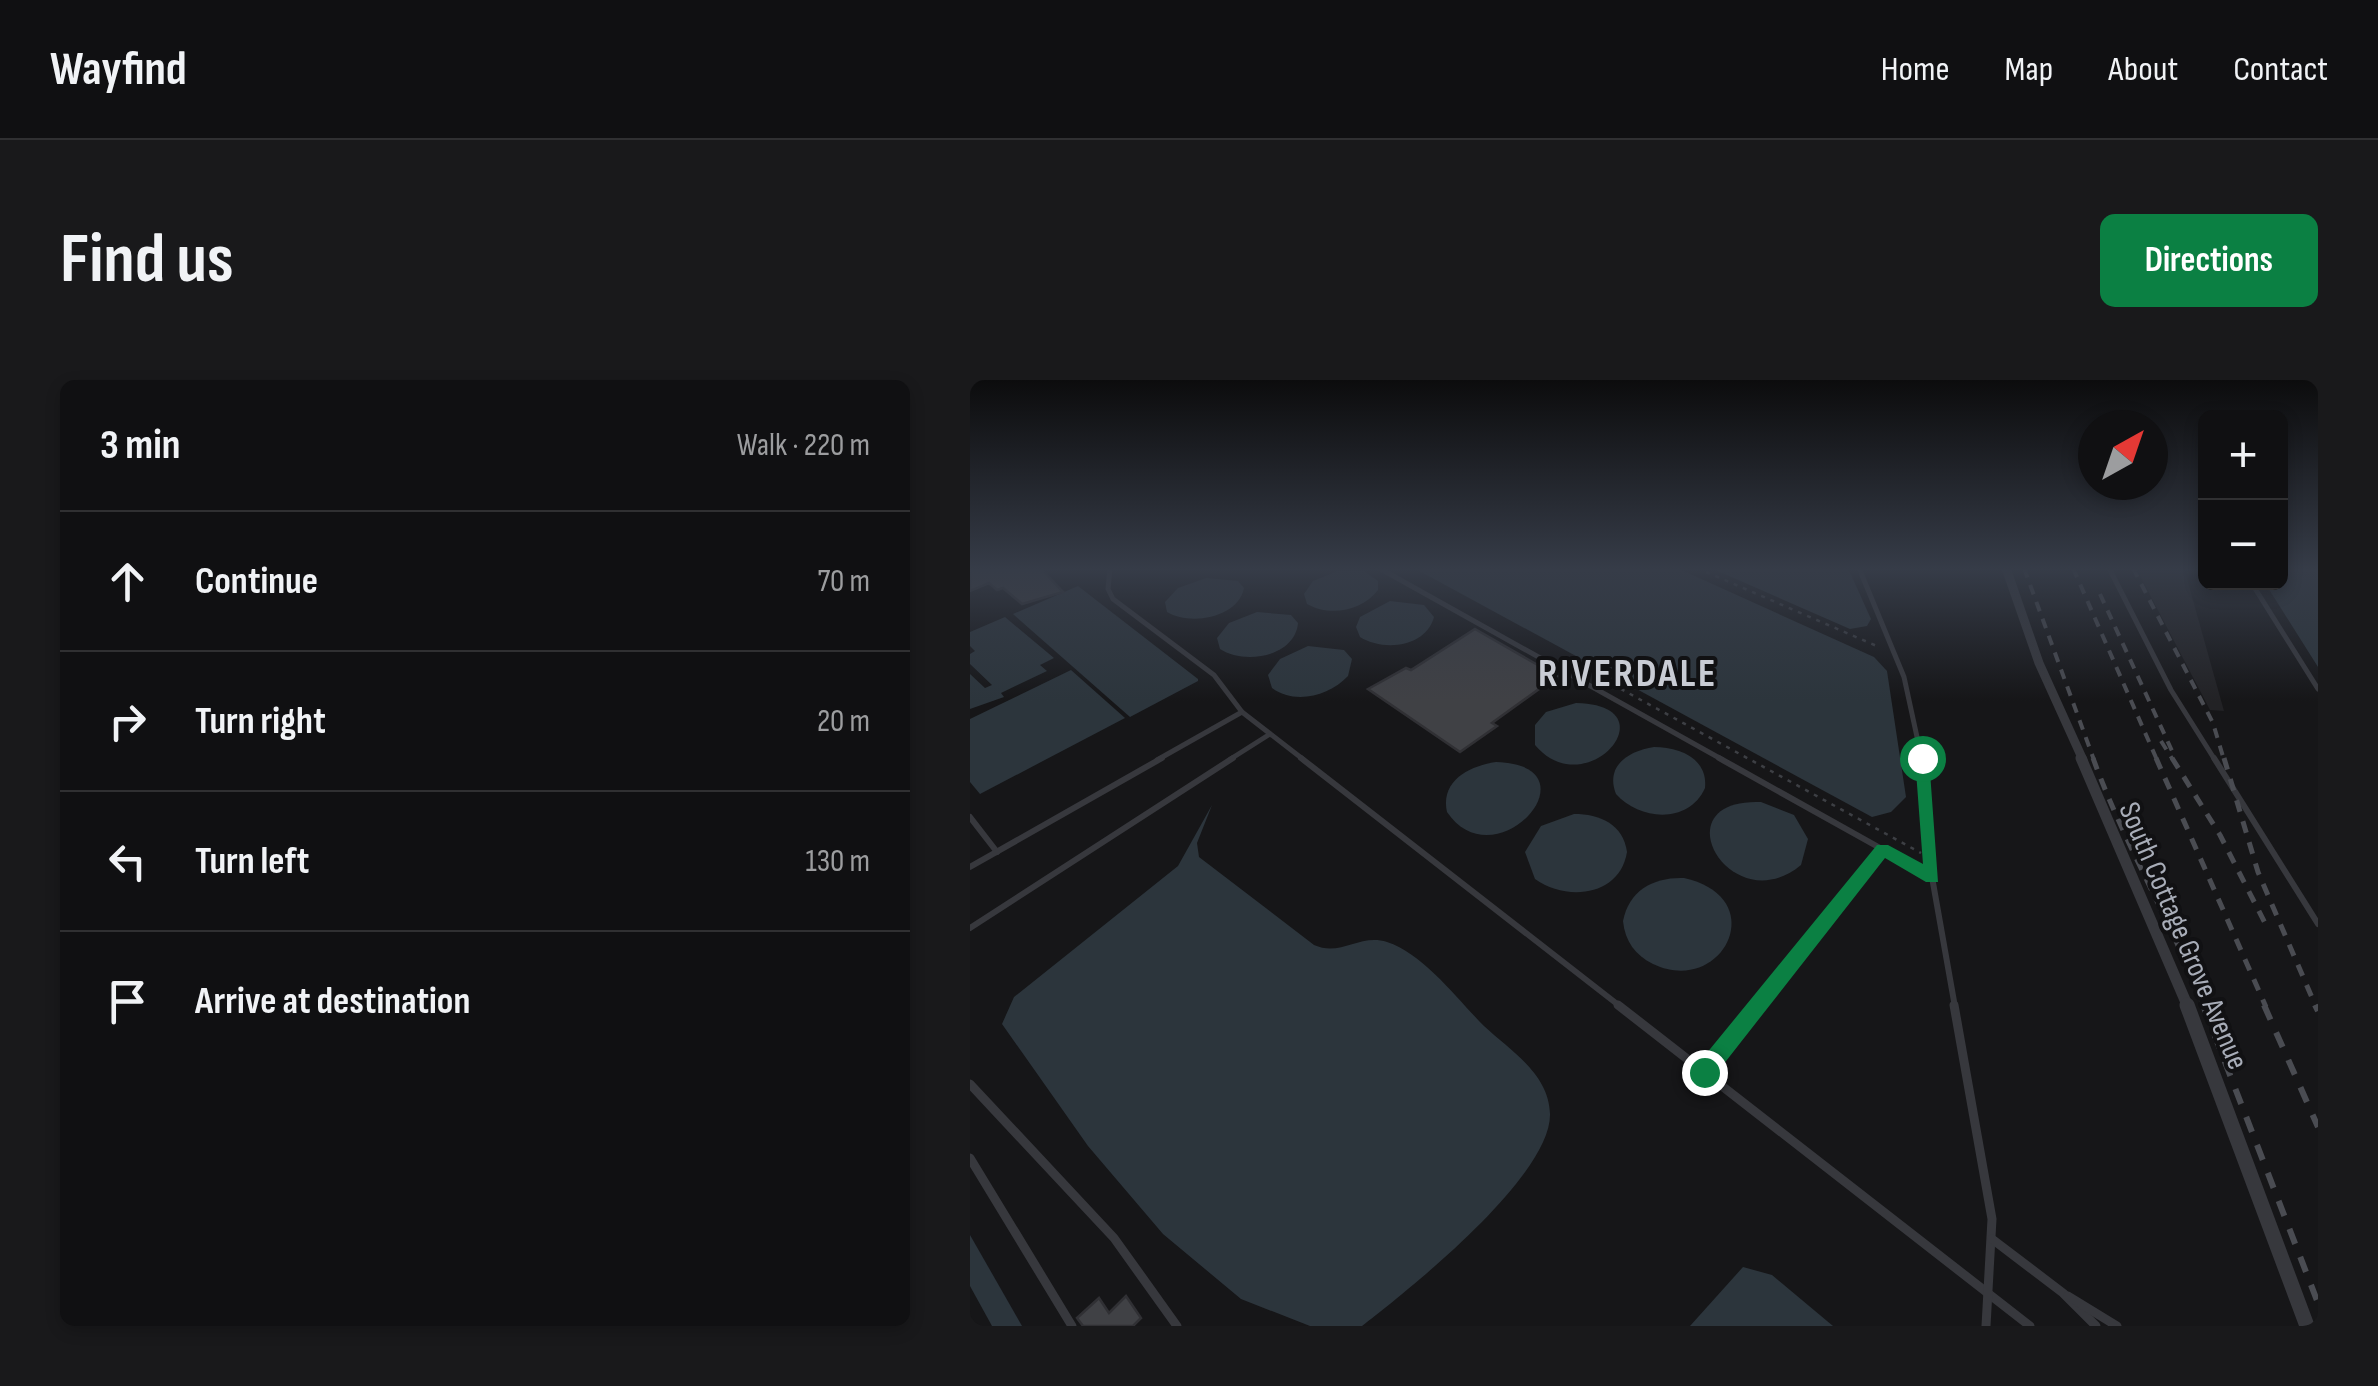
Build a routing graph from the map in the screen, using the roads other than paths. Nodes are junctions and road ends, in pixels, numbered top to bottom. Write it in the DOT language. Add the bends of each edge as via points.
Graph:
graph roads {
  1 [pos="1131,612"];
  2 [pos="1457,612"];
  3 [pos="1877,612"];
  4 [pos="2021,612"];
  5 [pos="2132,612"];
  6 [pos="2271,612"];
  7 [pos="2318,689"];
  8 [pos="1242,712"];
  9 [pos="1270,734"];
  10 [pos="970,818"];
  11 [pos="1883,849"];
  12 [pos="997,852"];
  13 [pos="970,867"];
  14 [pos="1932,877"];
  15 [pos="2318,924"];
  16 [pos="970,928"];
  17 [pos="1704,1072"];
  18 [pos="970,1084"];
  19 [pos="970,1158"];
  20 [pos="1992,1239"];
  21 [pos="1988,1294"];
  22 [pos="2063,1294"];
  23 [pos="1072,1326"];
  24 [pos="1177,1326"];
  25 [pos="1986,1326"];
  26 [pos="2030,1326"];
  27 [pos="2096,1326"];
  28 [pos="2117,1326"];
  29 [pos="2308,1326"];
  1 -- 8 [label="lane" via="1214,675"];
  2 -- 11 [label="lane"];
  3 -- 14 [label="lane" via="1919,741"];
  4 -- 29 [label="street, South Cottage Grove Avenue" via="2216,1076"];
  5 -- 15 [label="lane" via="2178,702"];
  6 -- 7 [label="lane"];
  8 -- 9 [label="lane"];
  8 -- 12 [label="lane"];
  9 -- 16 [label="lane"];
  9 -- 17 [label="lane"];
  10 -- 12 [label="lane"];
  11 -- 14 [label="lane"];
  11 -- 17 [label="lane"];
  12 -- 13 [label="lane"];
  14 -- 20 [label="lane"];
  17 -- 21 [label="lane"];
  18 -- 24 [label="lane" via="1114,1238"];
  19 -- 23 [label="lane"];
  20 -- 21 [label="lane"];
  20 -- 22 [label="lane"];
  21 -- 25 [label="lane"];
  21 -- 26 [label="lane"];
  22 -- 27 [label="lane"];
  22 -- 28 [label="lane"];
}
